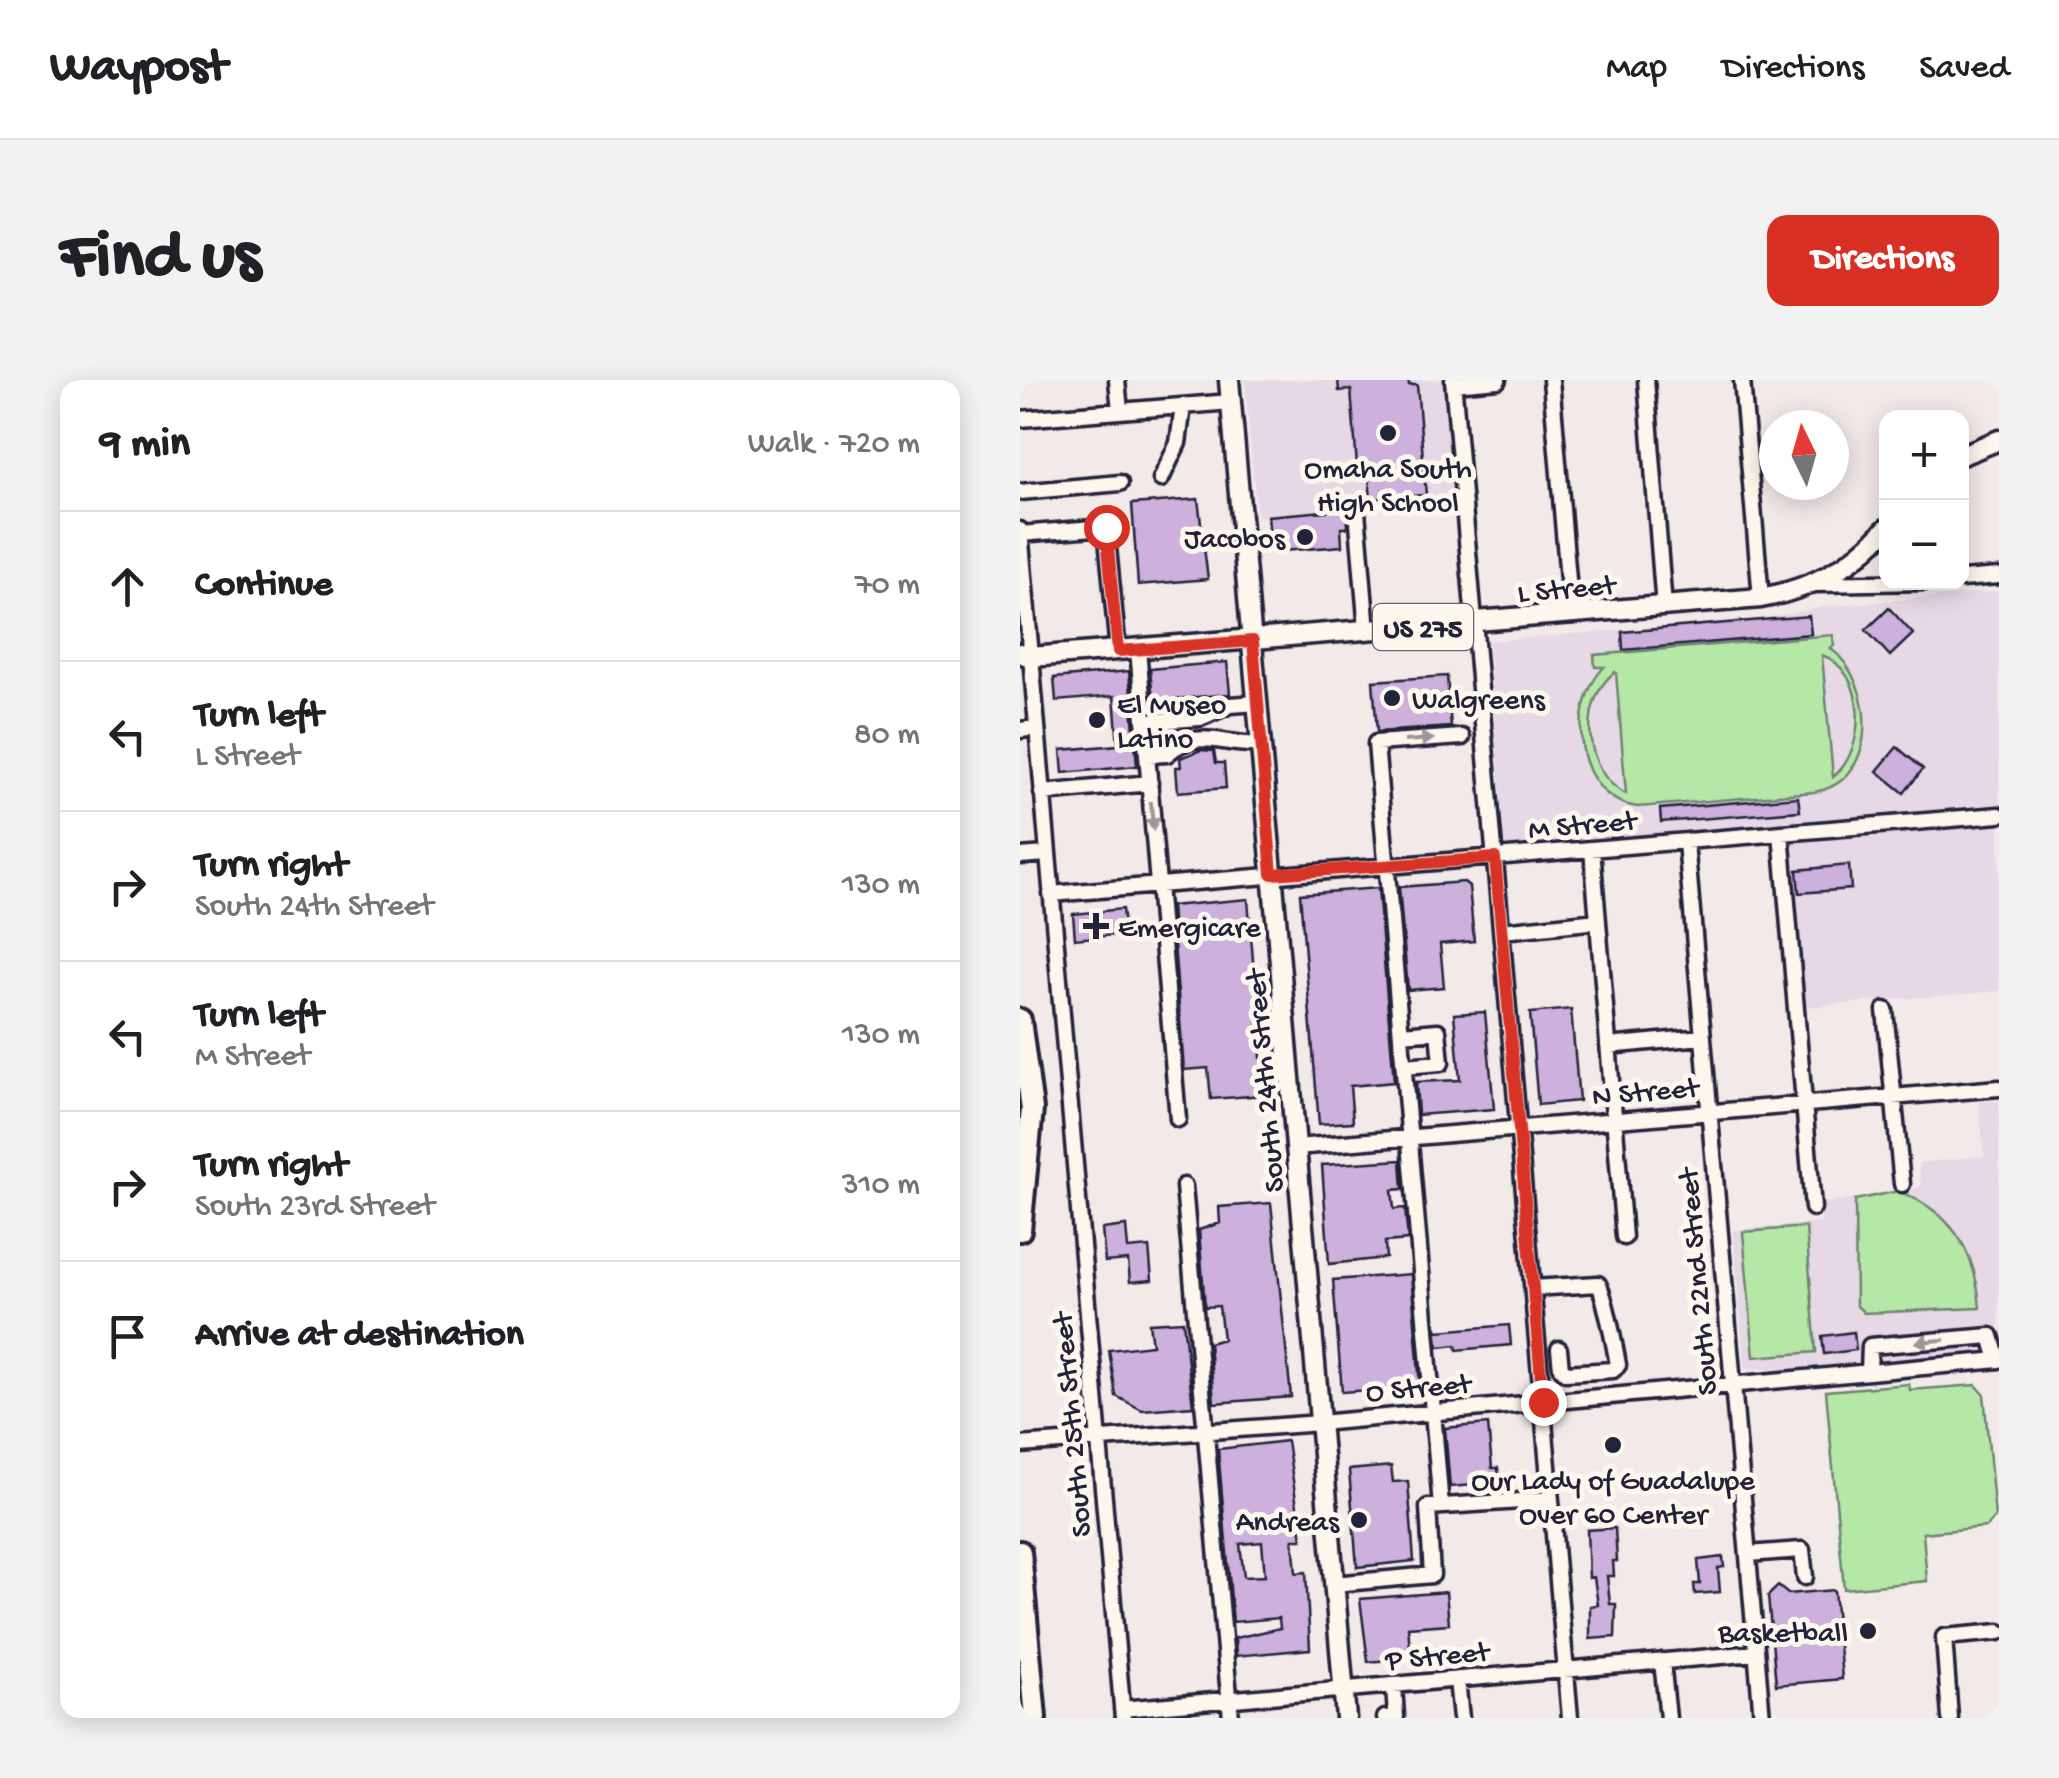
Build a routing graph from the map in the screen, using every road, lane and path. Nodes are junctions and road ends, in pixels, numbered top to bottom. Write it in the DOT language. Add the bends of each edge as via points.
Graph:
graph roads {
  1 [pos="1117,380"];
  2 [pos="1229,380"];
  3 [pos="1498,380"];
  4 [pos="1551,380"];
  5 [pos="1646,380"];
  6 [pos="1742,380"];
  7 [pos="1454,382"];
  8 [pos="1231,402"];
  9 [pos="1183,406"];
  10 [pos="1120,411"];
  11 [pos="1020,419"];
  12 [pos="1999,440"];
  13 [pos="1969,452"];
  14 [pos="1162,479"];
  15 [pos="1120,483"];
  16 [pos="1020,492"];
  17 [pos="1357,512"];
  18 [pos="1020,532"];
  19 [pos="1879,536"];
  20 [pos="1021,564"];
  21 [pos="1999,576"];
  22 [pos="1969,578"];
  23 [pos="1879,583"];
  24 [pos="1814,584"];
  25 [pos="1761,598"];
  26 [pos="1664,607"];
  27 [pos="1572,614"];
  28 [pos="1475,622"];
  29 [pos="1367,631"];
  30 [pos="1253,641"];
  31 [pos="1138,649"];
  32 [pos="1118,651"];
  33 [pos="1024,658"];
  34 [pos="1258,703"];
  35 [pos="1144,722"];
  36 [pos="1037,728"];
  37 [pos="1020,730"];
  38 [pos="1462,737"];
  39 [pos="1262,744"];
  40 [pos="1147,756"];
  41 [pos="1150,783"];
  42 [pos="1042,792"];
  43 [pos="1999,815"];
  44 [pos="1781,834"];
  45 [pos="1686,842"];
  46 [pos="1592,850"];
  47 [pos="1047,854"];
  48 [pos="1020,856"];
  49 [pos="1495,858"];
  50 [pos="1386,865"];
  51 [pos="1272,874"];
  52 [pos="1158,885"];
  53 [pos="1051,894"];
  54 [pos="1598,921"];
  55 [pos="1502,931"];
  56 [pos="1885,1010"];
  57 [pos="1020,1020"];
  58 [pos="1401,1034"];
  59 [pos="1702,1038"];
  60 [pos="1608,1046"];
  61 [pos="1404,1066"];
  62 [pos="1999,1088"];
  63 [pos="1893,1097"];
  64 [pos="1803,1104"];
  65 [pos="1709,1112"];
  66 [pos="1178,1119"];
  67 [pos="1614,1120"];
  68 [pos="1518,1128"];
  69 [pos="1410,1137"];
  70 [pos="1296,1146"];
  71 [pos="1902,1184"];
  72 [pos="1184,1186"];
  73 [pos="1813,1208"];
  74 [pos="1020,1230"];
  75 [pos="1624,1237"];
  76 [pos="1533,1288"];
  77 [pos="1559,1349"];
  78 [pos="1998,1360"];
  79 [pos="1605,1370"];
  80 [pos="1574,1372"];
  81 [pos="1870,1372"];
  82 [pos="1733,1385"];
  83 [pos="1608,1396"];
  84 [pos="1576,1399"];
  85 [pos="1543,1402"];
  86 [pos="1433,1412"];
  87 [pos="1320,1422"];
  88 [pos="1206,1430"];
  89 [pos="1099,1439"];
  90 [pos="1020,1445"];
  91 [pos="1551,1499"];
  92 [pos="1442,1506"];
  93 [pos="1020,1552"];
  94 [pos="1748,1554"];
  95 [pos="1805,1578"];
  96 [pos="1334,1584"];
  97 [pos="1999,1632"];
  98 [pos="1756,1653"];
  99 [pos="1662,1661"];
  100 [pos="1566,1670"];
  101 [pos="1458,1680"];
  102 [pos="1394,1685"];
  103 [pos="1344,1690"];
  104 [pos="1229,1700"];
  105 [pos="1122,1714"];
  106 [pos="1396,1717"];
  107 [pos="1035,1718"];
  108 [pos="1231,1718"];
  109 [pos="1346,1718"];
  110 [pos="1386,1718"];
  111 [pos="1461,1718"];
  112 [pos="1570,1718"];
  113 [pos="1668,1718"];
  114 [pos="1762,1718"];
  115 [pos="1950,1718"];
  1 -- 10 [label="street"];
  2 -- 8 [label="main road, South 24th Street"];
  3 -- 7 [label="street"];
  4 -- 27 [label="street"];
  5 -- 26 [label="street"];
  6 -- 25 [label="street"];
  7 -- 28 [label="street"];
  8 -- 9 [label="street"];
  8 -- 30 [label="main road, South 24th Street"];
  9 -- 10 [label="street"];
  9 -- 14 [label="street" via="1178,442"];
  10 -- 11 [label="street"];
  12 -- 13 [label="main road"];
  15 -- 16 [label="street"];
  17 -- 29 [label="street"];
  18 -- 20 [label="street, South 25th Street"];
  18 -- 32 [label="street" via="1106,527"];
  19 -- 24 [label="main road, US 275"];
  20 -- 33 [label="street, South 25th Street"];
  21 -- 22 [label="street"];
  23 -- 24 [label="street, L Street"];
  24 -- 25 [label="main road, L Street / US 275"];
  25 -- 26 [label="main road, L Street / US 275"];
  26 -- 27 [label="main road, L Street / US 275"];
  27 -- 28 [label="main road, L Street / US 275"];
  28 -- 29 [label="main road, L Street / US 275"];
  28 -- 49 [label="street"];
  29 -- 30 [label="main road, L Street / US 275"];
  30 -- 31 [label="main road, L Street / US 275"];
  30 -- 34 [label="main road, South 24th Street"];
  31 -- 32 [label="main road, L Street / US 275"];
  31 -- 35 [label="street"];
  32 -- 33 [label="main road, L Street / US 275"];
  33 -- 36 [label="street, South 25th Street"];
  34 -- 35 [label="street" via="1230,705 1200,718"];
  34 -- 39 [label="main road, South 24th Street"];
  35 -- 40 [label="street"];
  36 -- 37 [label="street"];
  36 -- 42 [label="street, South 25th Street"];
  50 -- 38 [label="street, one-way" via="1376,743"];
  39 -- 40 [label="street" via="1179,741 1167,754"];
  39 -- 51 [label="main road, South 24th Street"];
  40 -- 41 [label="street"];
  41 -- 42 [label="street"];
  41 -- 52 [label="street, one-way"];
  42 -- 47 [label="street, South 25th Street"];
  43 -- 44 [label="street, M Street"];
  44 -- 45 [label="street, M Street"];
  44 -- 64 [label="street"];
  45 -- 46 [label="street, M Street"];
  45 -- 59 [label="street, South 22nd Street"];
  46 -- 49 [label="street, M Street"];
  46 -- 54 [label="street"];
  47 -- 48 [label="street"];
  47 -- 53 [label="street, South 25th Street"];
  49 -- 50 [label="street, M Street"];
  49 -- 55 [label="street"];
  50 -- 51 [label="street, M Street"];
  50 -- 58 [label="street"];
  51 -- 52 [label="street, M Street"];
  51 -- 70 [label="main road, South 24th Street"];
  52 -- 53 [label="street, M Street"];
  52 -- 66 [label="street"];
  53 -- 89 [label="street, South 25th Street"];
  54 -- 55 [label="street"];
  54 -- 60 [label="street"];
  55 -- 68 [label="street"];
  56 -- 63 [label="street"];
  57 -- 74 [label="highway" via="1032,1109"];
  58 -- 61 [label="street"];
  58 -- 61 [label="street" via="1438,1031 1441,1063"];
  59 -- 60 [label="street"];
  59 -- 65 [label="street, South 22nd Street"];
  60 -- 67 [label="street"];
  61 -- 69 [label="street"];
  62 -- 63 [label="street, N Street"];
  63 -- 64 [label="street, N Street"];
  63 -- 71 [label="street"];
  64 -- 65 [label="street, N Street"];
  64 -- 73 [label="street"];
  65 -- 67 [label="street, N Street"];
  65 -- 82 [label="street, South 22nd Street"];
  67 -- 68 [label="street, N Street"];
  67 -- 75 [label="street"];
  68 -- 69 [label="street, N Street"];
  68 -- 76 [label="street"];
  69 -- 70 [label="street, N Street"];
  69 -- 86 [label="street"];
  70 -- 87 [label="main road, South 24th Street"];
  72 -- 88 [label="street"];
  76 -- 79 [label="street" via="1598,1284 1604,1290 1618,1365"];
  76 -- 85 [label="street"];
  77 -- 80 [label="street" via="1561,1368"];
  78 -- 81 [label="street, O Street"];
  78 -- 81 [label="street, one-way" via="1991,1336 1904,1343 1867,1348"];
  79 -- 80 [label="street"];
  79 -- 83 [label="street"];
  80 -- 84 [label="street"];
  81 -- 82 [label="street, O Street"];
  82 -- 83 [label="street, O Street"];
  82 -- 94 [label="street, South 22nd Street"];
  83 -- 84 [label="street, O Street"];
  84 -- 85 [label="street, O Street"];
  85 -- 86 [label="street, O Street"];
  85 -- 91 [label="street"];
  86 -- 87 [label="street, O Street"];
  86 -- 92 [label="street"];
  87 -- 88 [label="street, O Street"];
  87 -- 96 [label="main road, South 24th Street"];
  88 -- 89 [label="street, O Street"];
  88 -- 104 [label="street"];
  89 -- 90 [label="street, O Street"];
  89 -- 105 [label="street, South 25th Street"];
  91 -- 92 [label="street"];
  91 -- 100 [label="street"];
  92 -- 96 [label="street" via="1428,1507 1432,1575"];
  93 -- 107 [label="highway"];
  94 -- 95 [label="street" via="1802,1550"];
  94 -- 98 [label="street, South 22nd Street"];
  96 -- 103 [label="main road, South 24th Street"];
  97 -- 115 [label="street" via="1944,1637"];
  98 -- 99 [label="street, P Street"];
  98 -- 114 [label="street, South 22nd Street"];
  99 -- 100 [label="street, P Street"];
  99 -- 113 [label="street"];
  100 -- 101 [label="street, P Street"];
  100 -- 112 [label="street"];
  101 -- 102 [label="street, P Street"];
  101 -- 111 [label="street"];
  102 -- 103 [label="street, P Street"];
  102 -- 106 [label="street"];
  103 -- 104 [label="street, P Street"];
  103 -- 109 [label="main road, South 24th Street"];
  104 -- 105 [label="street, P Street"];
  104 -- 108 [label="street"];
  106 -- 110 [label="street"];
}
